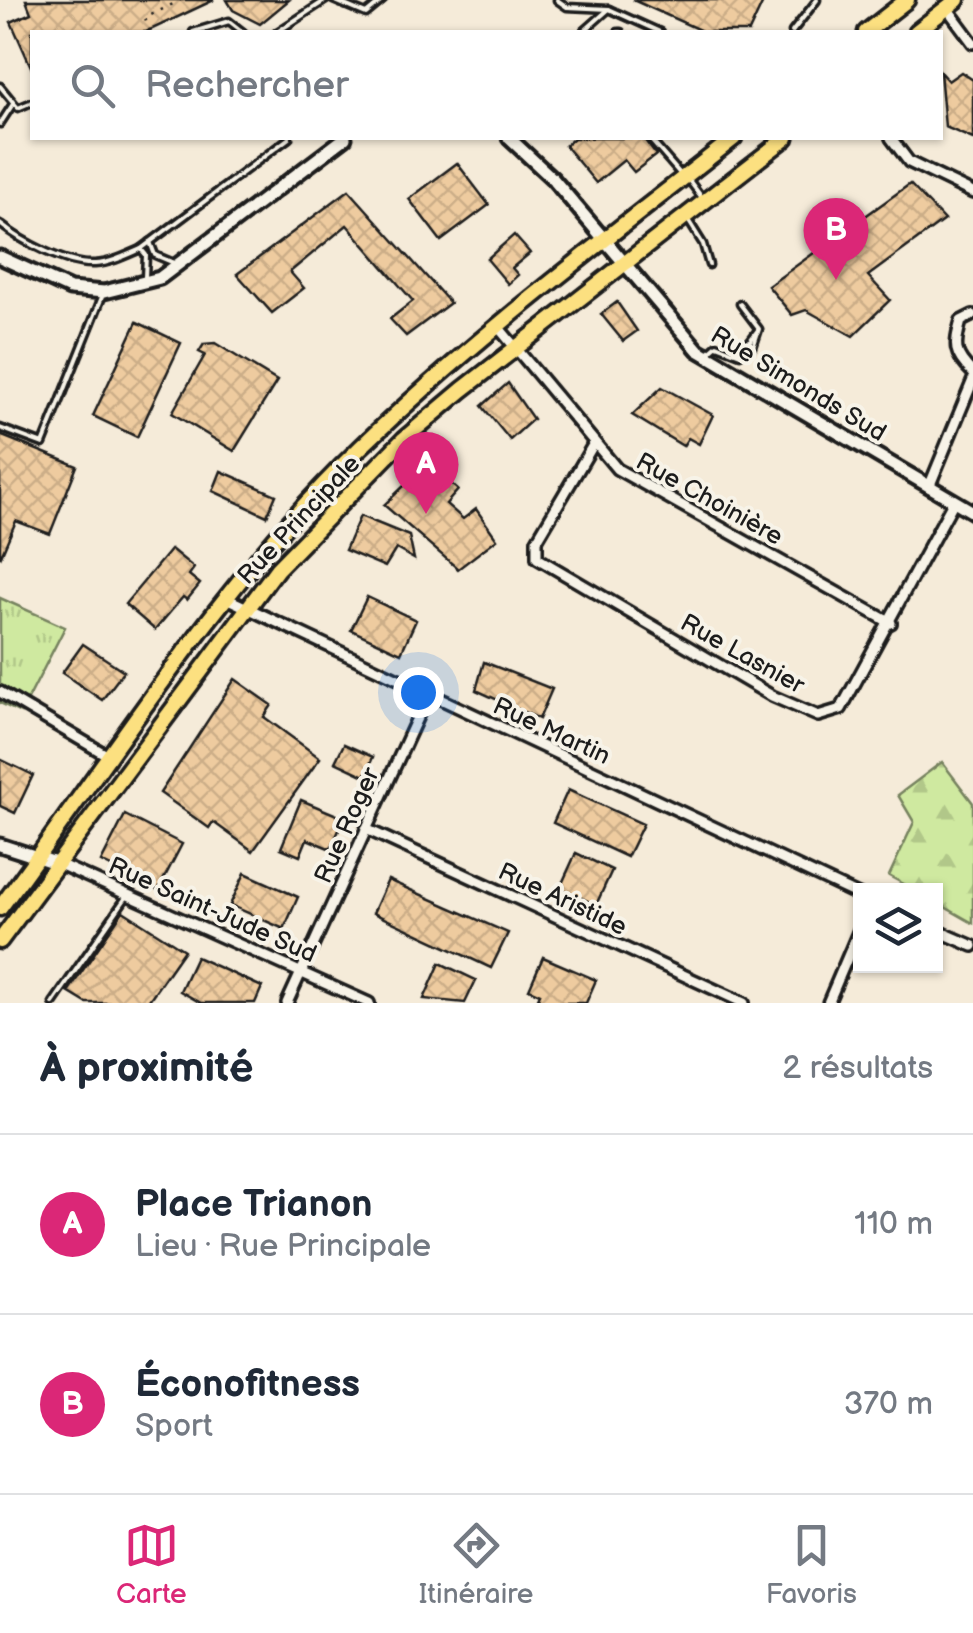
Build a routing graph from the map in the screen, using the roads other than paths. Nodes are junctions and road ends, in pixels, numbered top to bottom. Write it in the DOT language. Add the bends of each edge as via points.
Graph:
graph roads {
  1 [pos="330,0"];
  2 [pos="384,0"];
  3 [pos="557,0"];
  4 [pos="818,0"];
  5 [pos="907,0"];
  6 [pos="952,4"];
  7 [pos="609,9"];
  8 [pos="801,26"];
  9 [pos="200,30"];
  10 [pos="240,30"];
  11 [pos="280,30"];
  12 [pos="585,30"];
  13 [pos="656,30"];
  14 [pos="795,30"];
  15 [pos="805,30"];
  16 [pos="869,30"];
  17 [pos="919,30"];
  18 [pos="973,43"];
  19 [pos="0,86"];
  20 [pos="30,103"];
  21 [pos="13,104"];
  22 [pos="0,124"];
  23 [pos="287,140"];
  24 [pos="341,140"];
  25 [pos="513,140"];
  26 [pos="651,140"];
  27 [pos="731,140"];
  28 [pos="784,140"];
  29 [pos="892,140"];
  30 [pos="685,176"];
  31 [pos="973,193"];
  32 [pos="706,203"];
  33 [pos="686,218"];
  34 [pos="0,224"];
  35 [pos="604,240"];
  36 [pos="150,242"];
  37 [pos="141,248"];
  38 [pos="0,256"];
  39 [pos="182,264"];
  40 [pos="624,265"];
  41 [pos="709,265"];
  42 [pos="144,283"];
  43 [pos="104,292"];
  44 [pos="740,304"];
  45 [pos="973,315"];
  46 [pos="498,328"];
  47 [pos="514,346"];
  48 [pos="705,355"];
  49 [pos="973,376"];
  50 [pos="390,421"];
  51 [pos="0,428"];
  52 [pos="404,439"];
  53 [pos="593,444"];
  54 [pos="928,487"];
  55 [pos="954,501"];
  56 [pos="973,512"];
  57 [pos="228,598"];
  58 [pos="246,609"];
  59 [pos="891,623"];
  60 [pos="0,692"];
  61 [pos="428,694"];
  62 [pos="110,757"];
  63 [pos="366,829"];
  64 [pos="0,844"];
  65 [pos="39,856"];
  66 [pos="59,864"];
  67 [pos="853,893"];
  68 [pos="128,895"];
  69 [pos="0,908"];
  70 [pos="943,933"];
  71 [pos="0,941"];
  72 [pos="853,944"];
  73 [pos="973,946"];
  74 [pos="301,973"];
  75 [pos="54,1003"];
  76 [pos="287,1003"];
  77 [pos="369,1003"];
  78 [pos="744,1003"];
  79 [pos="828,1003"];
  1 -- 2 [label="lane" via="366,14"];
  1 -- 11 [label="lane"];
  3 -- 7 [label="lane" via="568,7"];
  4 -- 8 [label="lane"];
  5 -- 16 [label="main road"];
  6 -- 17 [label="main road"];
  6 -- 18 [label="street"];
  7 -- 12 [label="lane"];
  7 -- 13 [label="lane"];
  8 -- 14 [label="lane"];
  8 -- 15 [label="lane"];
  9 -- 10 [label="lane" via="229,21"];
  19 -- 21 [label="lane"];
  20 -- 21 [label="lane"];
  21 -- 22 [label="lane"];
  23 -- 36 [label="lane"];
  24 -- 39 [label="street"];
  25 -- 35 [label="street, Rue Simonds Sud"];
  26 -- 30 [label="lane"];
  27 -- 30 [label="main road, Rue Principale"];
  28 -- 32 [label="main road, Rue Principale"];
  29 -- 31 [label="street" via="909,162"];
  30 -- 32 [label="lane"];
  30 -- 35 [label="main road, Rue Principale"];
  32 -- 33 [label="main road, Rue Principale"];
  33 -- 40 [label="main road, Rue Principale"];
  33 -- 41 [label="lane"];
  34 -- 37 [label="lane" via="92,264"];
  35 -- 40 [label="street, Rue Simonds Sud"];
  35 -- 46 [label="main road, Rue Principale"];
  36 -- 37 [label="lane"];
  36 -- 39 [label="lane" via="164,262"];
  37 -- 42 [label="lane"];
  38 -- 43 [label="street" via="70,289"];
  39 -- 42 [label="street"];
  40 -- 47 [label="main road, Rue Principale"];
  40 -- 48 [label="street, Rue Simonds Sud"];
  42 -- 43 [label="street"];
  43 -- 51 [label="lane" via="43,444"];
  44 -- 48 [label="lane" via="759,329 753,347 740,354 718,345"];
  45 -- 49 [label="street" via="961,321 954,348"];
  46 -- 47 [label="street, Rue Choinière"];
  46 -- 50 [label="main road, Rue Principale"];
  47 -- 52 [label="main road, Rue Principale"];
  47 -- 53 [label="street, Rue Choinière"];
  48 -- 54 [label="street, Rue Simonds Sud"];
  49 -- 54 [label="street"];
  50 -- 52 [label="lane"];
  50 -- 57 [label="main road, Rue Principale"];
  52 -- 58 [label="main road, Rue Principale" via="276,569"];
  53 -- 59 [label="street, Rue Choinière" via="617,469"];
  53 -- 59 [label="street, Rue Lasnier" via="535,544 537,558 772,696 818,716 841,709"];
  54 -- 55 [label="street, Rue Simonds Sud"];
  55 -- 56 [label="street, Rue Simonds Sud"];
  55 -- 59 [label="street, Rue Lasnier"];
  57 -- 58 [label="street, Rue Martin"];
  57 -- 62 [label="main road, Rue Principale"];
  58 -- 61 [label="street, Rue Martin"];
  58 -- 66 [label="main road, Rue Principale"];
  60 -- 62 [label="street"];
  61 -- 63 [label="street, Rue Roger"];
  61 -- 67 [label="street, Rue Martin"];
  62 -- 65 [label="main road, Rue Principale"];
  63 -- 74 [label="street, Rue Roger"];
  63 -- 78 [label="street, Rue Aristide"];
  64 -- 65 [label="street, Rue Saint-Jude Sud"];
  65 -- 66 [label="street, Rue Saint-Jude Sud"];
  65 -- 69 [label="main road, Rue Principale"];
  66 -- 68 [label="street, Rue Saint-Jude Sud"];
  66 -- 71 [label="main road, Rue Principale"];
  68 -- 74 [label="street, Rue Saint-Jude Sud"];
  68 -- 75 [label="lane"];
  70 -- 73 [label="street"];
  72 -- 79 [label="street"];
  74 -- 76 [label="street, Rue Roger"];
  74 -- 77 [label="street, Rue Saint-Jude Sud"];
}
